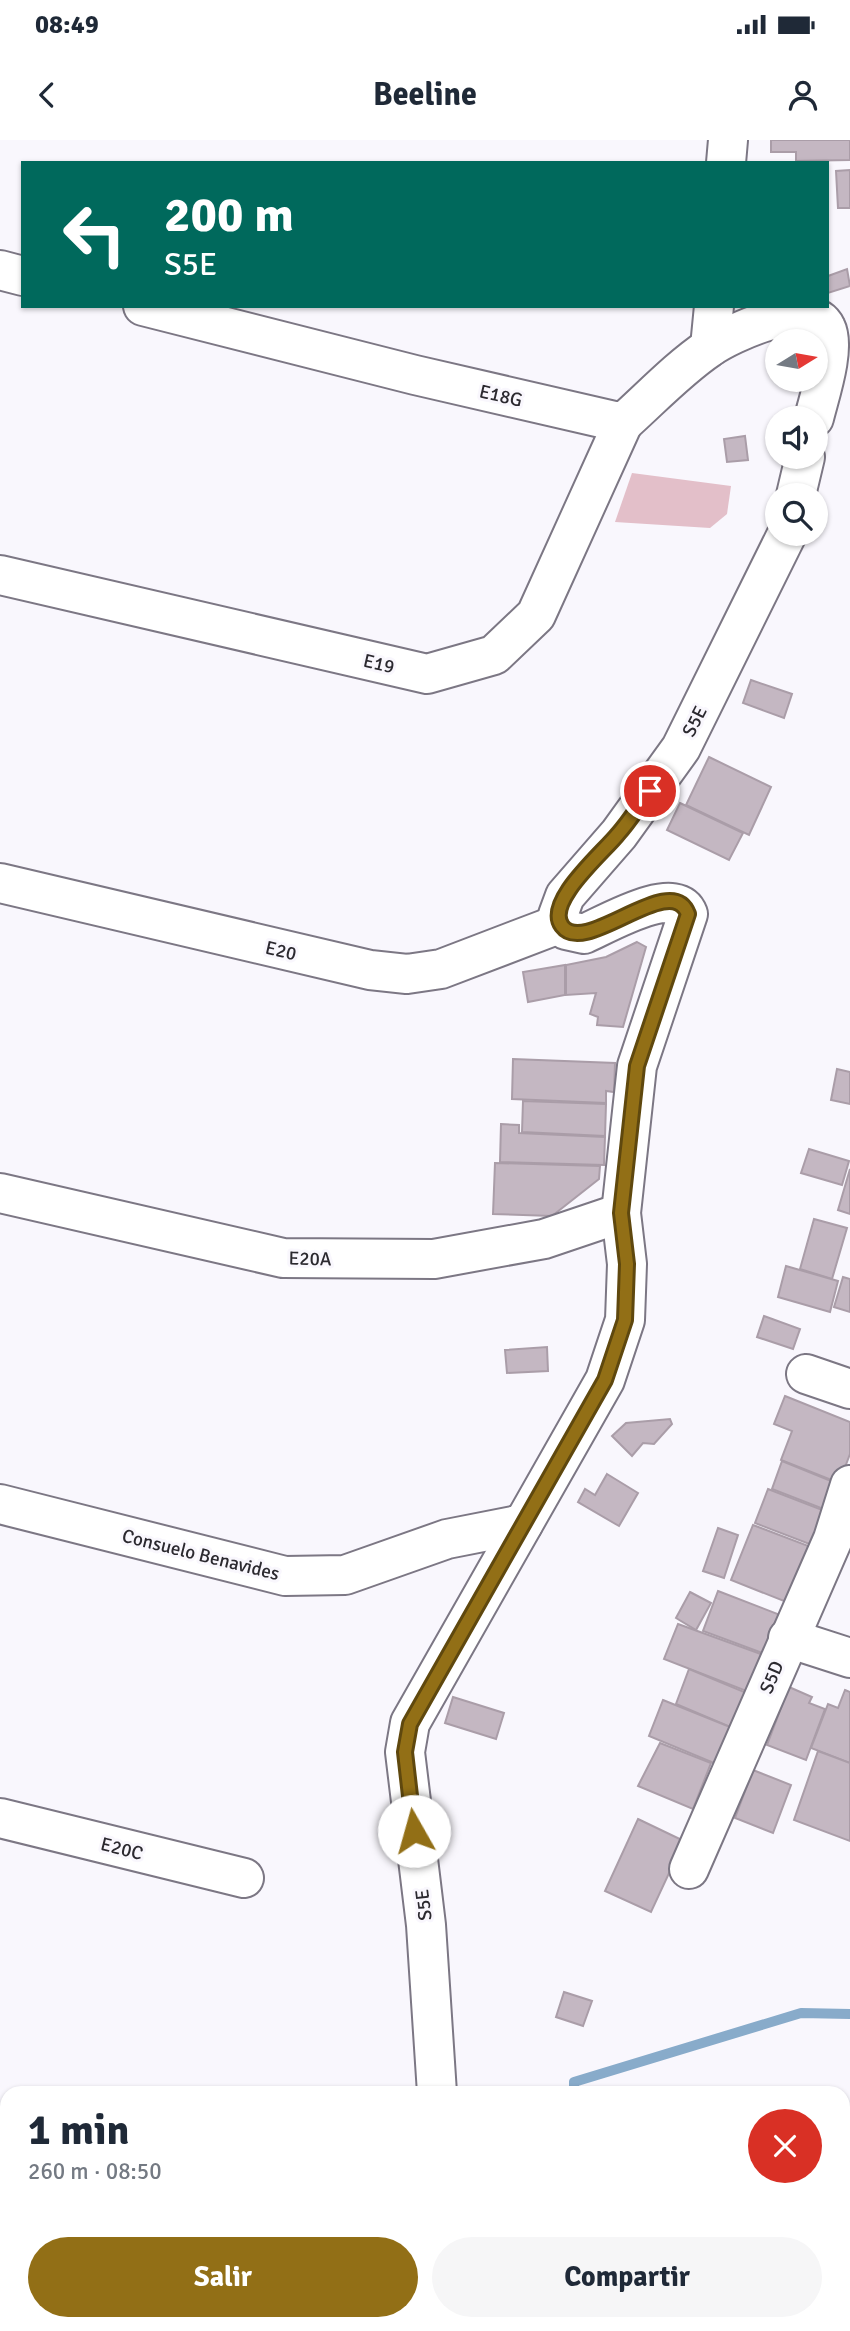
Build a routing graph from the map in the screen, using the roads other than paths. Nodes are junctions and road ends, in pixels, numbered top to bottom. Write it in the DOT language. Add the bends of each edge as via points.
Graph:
graph roads {
  1 [pos="728,140"];
  2 [pos="726,161"];
  3 [pos="0,270"];
  4 [pos="21,275"];
  5 [pos="151,308"];
  6 [pos="713,308"];
  7 [pos="710,347"];
  8 [pos="817,406"];
  9 [pos="623,423"];
  10 [pos="781,546"];
  11 [pos="0,575"];
  12 [pos="0,883"];
  13 [pos="559,924"];
  14 [pos="0,1193"];
  15 [pos="621,1213"];
  16 [pos="806,1374"];
  17 [pos="850,1389"];
  18 [pos="850,1485"];
  19 [pos="0,1504"];
  20 [pos="523,1524"];
  21 [pos="788,1638"];
  22 [pos="850,1658"];
  23 [pos="0,1818"];
  24 [pos="690,1869"];
  25 [pos="244,1878"];
  26 [pos="437,2086"];
  1 -- 2 [label="street"];
  3 -- 4 [label="street"];
  5 -- 9 [label="street, E18G"];
  6 -- 7 [label="street"];
  7 -- 8 [label="street" via="797,313 814,316 826,328 830,350"];
  7 -- 9 [label="street"];
  9 -- 11 [label="street, E19" via="536,615 494,655 426,674"];
  10 -- 13 [label="street, S5E" via="681,748 619,834 565,896"];
  12 -- 13 [label="street, E20" via="370,970 407,974 441,969"];
  13 -- 15 [label="street, S5E" via="584,934 672,901 688,914 637,1066"];
  14 -- 15 [label="street, E20A" via="283,1258 434,1259 544,1239"];
  15 -- 20 [label="street, S5E" via="627,1264 625,1320 605,1380"];
  16 -- 17 [label="street"];
  18 -- 21 [label="street, S5D" via="833,1539"];
  19 -- 20 [label="street, Consuelo Benavides" via="285,1576 345,1575 447,1539"];
  20 -- 26 [label="street, S5E" via="410,1724 405,1752 426,1925"];
  21 -- 22 [label="street"];
  21 -- 24 [label="street, S5D"];
  23 -- 25 [label="street, E20C"];
}
